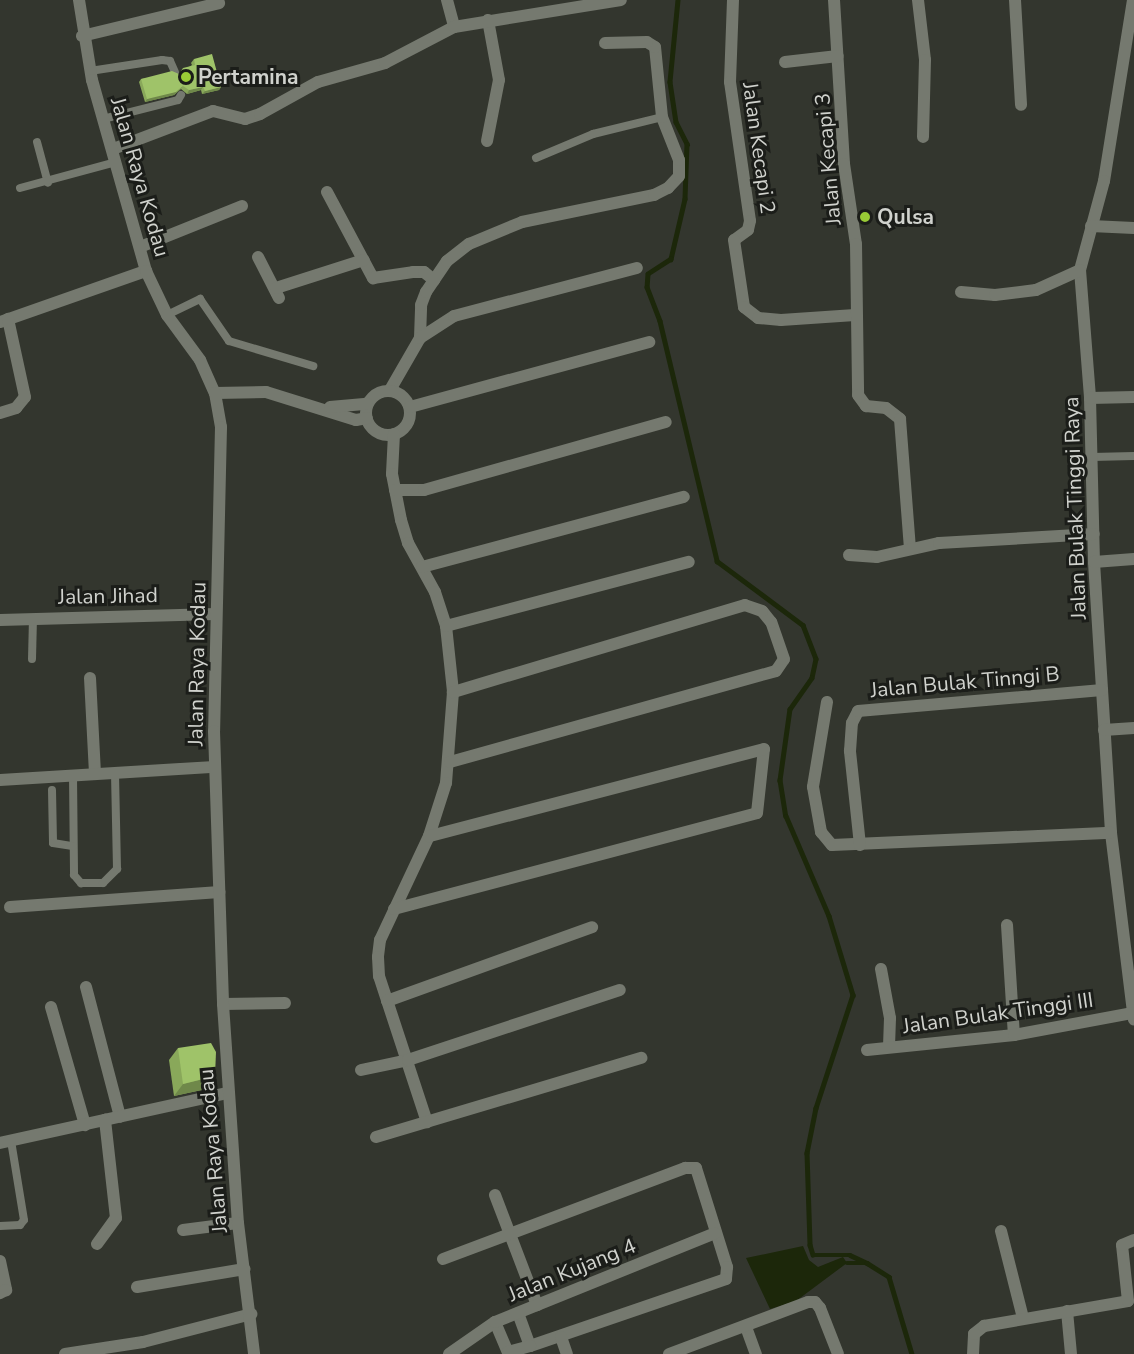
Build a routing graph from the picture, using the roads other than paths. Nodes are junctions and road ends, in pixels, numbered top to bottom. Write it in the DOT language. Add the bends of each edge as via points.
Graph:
graph roads {
  1 [pos="79,0"];
  2 [pos="447,0"];
  3 [pos="621,0"];
  4 [pos="733,0"];
  5 [pos="834,0"];
  6 [pos="918,0"];
  7 [pos="1015,0"];
  8 [pos="1134,0"];
  9 [pos="219,3"];
  10 [pos="488,20"];
  11 [pos="454,27"];
  12 [pos="82,36"];
  13 [pos="605,43"];
  14 [pos="838,56"];
  15 [pos="785,62"];
  16 [pos="1129,67"];
  17 [pos="90,71"];
  18 [pos="175,72"];
  19 [pos="181,95"];
  20 [pos="1021,105"];
  21 [pos="662,117"];
  22 [pos="103,119"];
  23 [pos="923,137"];
  24 [pos="487,141"];
  25 [pos="37,142"];
  26 [pos="113,149"];
  27 [pos="536,158"];
  28 [pos="116,162"];
  29 [pos="48,183"];
  30 [pos="20,188"];
  31 [pos="327,192"];
  32 [pos="242,206"];
  33 [pos="1091,226"];
  34 [pos="1134,228"];
  35 [pos="140,247"];
  36 [pos="258,256"];
  37 [pos="364,260"];
  38 [pos="637,268"];
  39 [pos="1080,270"];
  40 [pos="146,271"];
  41 [pos="434,280"];
  42 [pos="961,292"];
  43 [pos="167,315"];
  44 [pos="855,315"];
  45 [pos="4,321"];
  46 [pos="420,338"];
  47 [pos="649,342"];
  48 [pos="313,366"];
  49 [pos="390,390"];
  50 [pos="214,393"];
  51 [pos="1134,397"];
  52 [pos="1090,398"];
  53 [pos="367,404"];
  54 [pos="410,406"];
  55 [pos="324,408"];
  56 [pos="0,413"];
  57 [pos="367,418"];
  58 [pos="666,423"];
  59 [pos="394,434"];
  60 [pos="1134,456"];
  61 [pos="1092,457"];
  62 [pos="395,490"];
  63 [pos="684,497"];
  64 [pos="1094,534"];
  65 [pos="910,548"];
  66 [pos="849,555"];
  67 [pos="1134,559"];
  68 [pos="689,562"];
  69 [pos="1094,562"];
  70 [pos="422,567"];
  71 [pos="216,614"];
  72 [pos="33,618"];
  73 [pos="0,620"];
  74 [pos="446,626"];
  75 [pos="32,658"];
  76 [pos="90,678"];
  77 [pos="1102,690"];
  78 [pos="453,692"];
  79 [pos="827,702"];
  80 [pos="1134,728"];
  81 [pos="1104,730"];
  82 [pos="450,762"];
  83 [pos="215,767"];
  84 [pos="115,772"];
  85 [pos="95,774"];
  86 [pos="73,776"];
  87 [pos="0,780"];
  88 [pos="52,790"];
  89 [pos="1111,834"];
  90 [pos="429,836"];
  91 [pos="860,845"];
  92 [pos="73,846"];
  93 [pos="219,892"];
  94 [pos="10,907"];
  95 [pos="394,909"];
  96 [pos="1007,925"];
  97 [pos="592,927"];
  98 [pos="1129,928"];
  99 [pos="881,969"];
  100 [pos="86,987"];
  101 [pos="620,990"];
  102 [pos="387,1001"];
  103 [pos="285,1003"];
  104 [pos="223,1004"];
  105 [pos="51,1007"];
  106 [pos="1133,1016"];
  107 [pos="1014,1035"];
  108 [pos="889,1047"];
  109 [pos="867,1050"];
  110 [pos="641,1058"];
  111 [pos="408,1060"];
  112 [pos="361,1070"];
  113 [pos="227,1093"];
  114 [pos="120,1117"];
  115 [pos="105,1120"];
  116 [pos="427,1122"];
  117 [pos="85,1125"];
  118 [pos="376,1137"];
  119 [pos="6,1142"];
  120 [pos="495,1195"];
  121 [pos="238,1223"];
  122 [pos="0,1226"];
  123 [pos="183,1230"];
  124 [pos="1001,1231"];
  125 [pos="715,1233"];
  126 [pos="510,1234"];
  127 [pos="1134,1240"];
  128 [pos="98,1244"];
  129 [pos="443,1259"];
  130 [pos="0,1261"];
  131 [pos="244,1269"];
  132 [pos="136,1287"];
  133 [pos="0,1293"];
  134 [pos="537,1305"];
  135 [pos="1067,1311"];
  136 [pos="518,1313"];
  137 [pos="251,1314"];
  138 [pos="1023,1318"];
  139 [pos="495,1322"];
  140 [pos="746,1327"];
  141 [pos="561,1337"];
  142 [pos="530,1346"];
  143 [pos="70,1353"];
  144 [pos="455,1353"];
  145 [pos="254,1354"];
  146 [pos="567,1354"];
  147 [pos="671,1354"];
  148 [pos="756,1354"];
  149 [pos="838,1354"];
  150 [pos="973,1354"];
  151 [pos="1071,1354"];
  1 -- 12 [label="street, Jalan Raya Kodau"];
  2 -- 11 [label="street"];
  3 -- 10 [label="street"];
  4 -- 44 [label="street, Jalan Kecapi 2" via="730,82 750,220 750,227 734,240 738,292 744,308 758,318 781,320"];
  5 -- 14 [label="street, Jalan Kecapi 3"];
  6 -- 23 [label="street" via="925,60"];
  7 -- 20 [label="street"];
  8 -- 16 [label="street, Jalan Bulak Tinggi Raya"];
  9 -- 12 [label="street"];
  10 -- 11 [label="street"];
  10 -- 24 [label="street" via="499,80"];
  11 -- 26 [label="street" via="385,63 318,82 260,114 245,118 213,111"];
  12 -- 17 [label="street, Jalan Raya Kodau"];
  13 -- 21 [label="street" via="647,42 654,46"];
  14 -- 15 [label="street"];
  14 -- 44 [label="street, Jalan Kecapi 3" via="844,164 856,244"];
  16 -- 33 [label="street, Jalan Bulak Tinggi Raya"];
  17 -- 18 [label="lane" via="162,60 170,61"];
  17 -- 22 [label="street, Jalan Raya Kodau"];
  19 -- 22 [label="lane" via="178,100"];
  21 -- 27 [label="lane" via="593,134"];
  21 -- 41 [label="street" via="679,160 679,176 668,189 522,222 489,234 447,261"];
  22 -- 26 [label="street, Jalan Raya Kodau"];
  25 -- 29 [label="lane"];
  26 -- 28 [label="street, Jalan Raya Kodau"];
  28 -- 29 [label="lane"];
  28 -- 35 [label="street, Jalan Raya Kodau"];
  29 -- 30 [label="lane"];
  31 -- 37 [label="street"];
  32 -- 35 [label="street"];
  33 -- 34 [label="street"];
  33 -- 39 [label="street, Jalan Bulak Tinggi Raya"];
  35 -- 40 [label="street, Jalan Raya Kodau"];
  36 -- 37 [label="street" via="278,293"];
  37 -- 41 [label="street" via="373,278 424,272"];
  38 -- 46 [label="street" via="454,316"];
  39 -- 42 [label="street" via="1036,290 995,295"];
  39 -- 52 [label="street, Jalan Bulak Tinggi Raya"];
  40 -- 43 [label="street, Jalan Raya Kodau"];
  40 -- 45 [label="street"];
  41 -- 46 [label="street" via="421,305"];
  43 -- 48 [label="lane" via="200,299 229,341"];
  43 -- 50 [label="street, Jalan Raya Kodau" via="200,360"];
  44 -- 65 [label="street" via="859,400 866,406 894,411 903,432"];
  45 -- 56 [label="street" via="25,397 16,408"];
  46 -- 49 [label="street"];
  47 -- 54 [label="street"];
  49 -- 53 [label="street" via="376,394"];
  49 -- 54 [label="street" via="403,395"];
  50 -- 55 [label="street" via="266,392"];
  50 -- 71 [label="street, Jalan Raya Kodau" via="222,450"];
  51 -- 52 [label="street"];
  52 -- 61 [label="street, Jalan Bulak Tinggi Raya"];
  53 -- 55 [label="street"];
  53 -- 57 [label="street"];
  54 -- 59 [label="street" via="410,420"];
  55 -- 57 [label="street" via="356,420"];
  57 -- 59 [label="street" via="380,434"];
  58 -- 62 [label="street" via="424,490"];
  59 -- 62 [label="street"];
  60 -- 61 [label="lane"];
  61 -- 64 [label="street, Jalan Bulak Tinggi Raya"];
  62 -- 70 [label="street" via="408,543"];
  63 -- 70 [label="street"];
  64 -- 65 [label="street"];
  64 -- 69 [label="street, Jalan Bulak Tinggi Raya"];
  65 -- 66 [label="street" via="877,557"];
  67 -- 69 [label="street"];
  68 -- 74 [label="street"];
  69 -- 77 [label="street, Jalan Bulak Tinggi Raya"];
  70 -- 74 [label="street"];
  71 -- 72 [label="street, Jalan Jihad"];
  71 -- 83 [label="street, Jalan Raya Kodau"];
  72 -- 73 [label="street, Jalan Jihad"];
  72 -- 75 [label="lane"];
  74 -- 78 [label="street"];
  76 -- 85 [label="street"];
  77 -- 81 [label="street, Jalan Bulak Tinggi Raya"];
  77 -- 91 [label="street, Jalan Bulak Tinngi B" via="858,711 852,723 850,751"];
  78 -- 82 [label="street"];
  78 -- 82 [label="street" via="745,605 762,611 771,622 784,659 776,671"];
  79 -- 91 [label="street" via="813,787 821,832 832,845"];
  80 -- 81 [label="street"];
  81 -- 89 [label="street, Jalan Bulak Tinggi Raya"];
  82 -- 90 [label="street"];
  83 -- 84 [label="street"];
  83 -- 93 [label="street, Jalan Raya Kodau"];
  84 -- 85 [label="street"];
  84 -- 92 [label="lane" via="117,869 103,883 78,882"];
  85 -- 86 [label="street"];
  86 -- 87 [label="street"];
  86 -- 92 [label="lane"];
  88 -- 92 [label="lane" via="53,843"];
  89 -- 91 [label="street"];
  89 -- 98 [label="street, Jalan Bulak Tinggi Raya"];
  90 -- 95 [label="street"];
  90 -- 95 [label="street" via="764,748 756,814"];
  93 -- 94 [label="street"];
  93 -- 104 [label="street, Jalan Raya Kodau"];
  95 -- 102 [label="street" via="380,940 378,957"];
  96 -- 107 [label="street"];
  97 -- 102 [label="street"];
  98 -- 106 [label="street, Jalan Bulak Tinggi Raya"];
  99 -- 108 [label="street" via="890,1018"];
  100 -- 114 [label="street"];
  101 -- 111 [label="street"];
  102 -- 111 [label="street"];
  103 -- 104 [label="street"];
  104 -- 113 [label="street, Jalan Raya Kodau"];
  105 -- 117 [label="street"];
  106 -- 107 [label="street, Jalan Bulak Tinggi III"];
  107 -- 108 [label="street, Jalan Bulak Tinggi III"];
  108 -- 109 [label="street, Jalan Bulak Tinggi III"];
  110 -- 116 [label="street"];
  111 -- 112 [label="street"];
  111 -- 116 [label="street"];
  113 -- 114 [label="street"];
  113 -- 121 [label="street, Jalan Raya Kodau"];
  114 -- 115 [label="street"];
  115 -- 117 [label="street"];
  115 -- 128 [label="street" via="116,1218"];
  116 -- 118 [label="street"];
  117 -- 119 [label="street"];
  119 -- 122 [label="lane" via="24,1220 20,1225"];
  120 -- 126 [label="street"];
  121 -- 123 [label="street"];
  121 -- 131 [label="street, Jalan Raya Kodau"];
  124 -- 138 [label="street"];
  125 -- 126 [label="street" via="693,1166"];
  125 -- 134 [label="street, Jalan Kujang 4"];
  125 -- 141 [label="street" via="727,1267 726,1279"];
  126 -- 129 [label="street"];
  126 -- 134 [label="street"];
  127 -- 135 [label="street" via="1122,1245 1130,1300"];
  130 -- 133 [label="street" via="6,1285"];
  131 -- 132 [label="street"];
  131 -- 137 [label="street, Jalan Raya Kodau"];
  134 -- 136 [label="street, Jalan Kujang 4"];
  135 -- 138 [label="street"];
  135 -- 151 [label="street"];
  136 -- 139 [label="street, Jalan Kujang 4"];
  136 -- 142 [label="street"];
  137 -- 143 [label="street" via="143,1342"];
  137 -- 145 [label="street, Jalan Raya Kodau"];
  138 -- 150 [label="street" via="978,1328 972,1343"];
  139 -- 142 [label="street" via="508,1352"];
  139 -- 144 [label="street, Jalan Kujang 4"];
  140 -- 147 [label="street"];
  140 -- 148 [label="street"];
  140 -- 149 [label="street" via="815,1302"];
  141 -- 142 [label="street"];
  141 -- 146 [label="street"];
}
